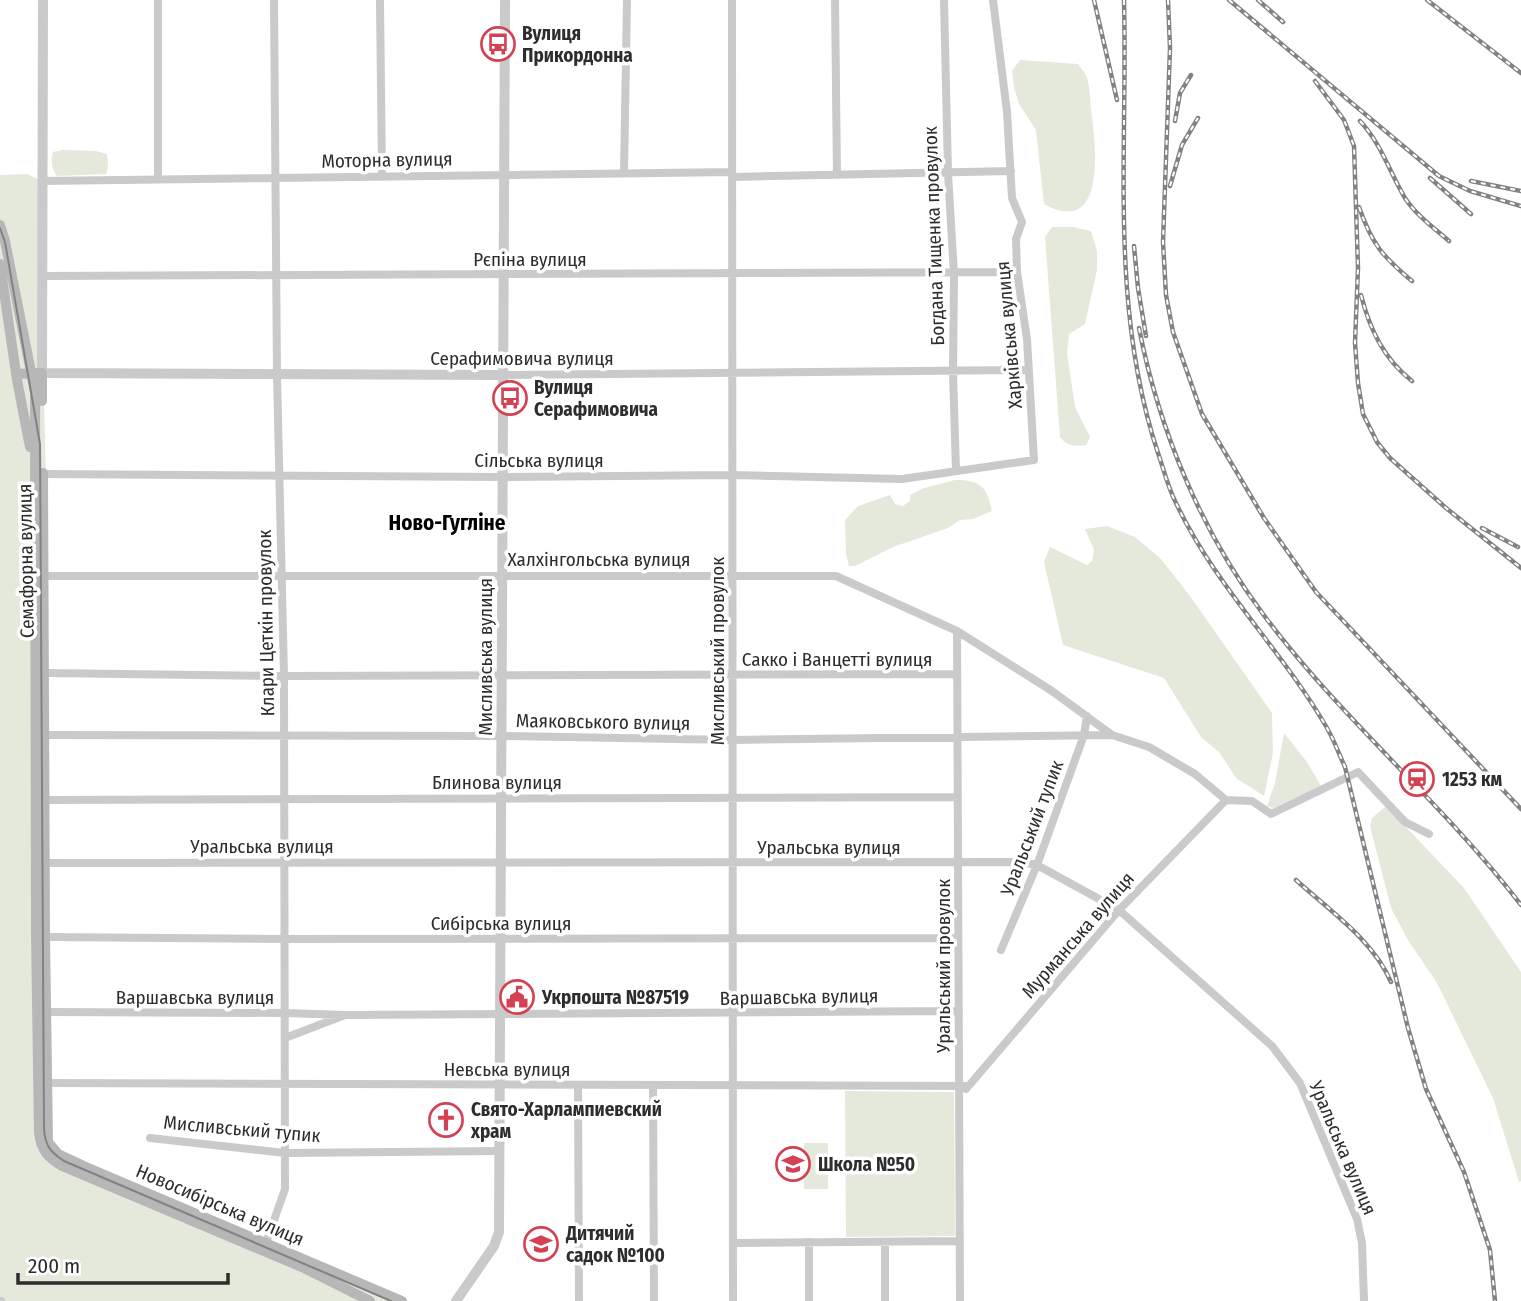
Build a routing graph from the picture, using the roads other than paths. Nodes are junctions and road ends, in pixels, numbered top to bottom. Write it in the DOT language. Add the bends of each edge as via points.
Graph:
graph roads {
  1 [pos="43,0"];
  2 [pos="158,0"];
  3 [pos="274,0"];
  4 [pos="380,0"];
  5 [pos="505,0"];
  6 [pos="627,0"];
  7 [pos="732,0"];
  8 [pos="835,0"];
  9 [pos="944,0"];
  10 [pos="993,0"];
  11 [pos="1011,171"];
  12 [pos="624,173"];
  13 [pos="948,173"];
  14 [pos="504,174"];
  15 [pos="732,175"];
  16 [pos="837,175"];
  17 [pos="382,176"];
  18 [pos="275,177"];
  19 [pos="158,179"];
  20 [pos="42,181"];
  21 [pos="0,225"];
  22 [pos="0,264"];
  23 [pos="1017,272"];
  24 [pos="732,274"];
  25 [pos="954,274"];
  26 [pos="504,275"];
  27 [pos="42,276"];
  28 [pos="276,276"];
  29 [pos="1028,370"];
  30 [pos="953,372"];
  31 [pos="38,373"];
  32 [pos="16,374"];
  33 [pos="732,374"];
  34 [pos="276,375"];
  35 [pos="504,375"];
  36 [pos="1034,460"];
  37 [pos="956,471"];
  38 [pos="43,474"];
  39 [pos="732,475"];
  40 [pos="279,476"];
  41 [pos="503,477"];
  42 [pos="34,497"];
  43 [pos="503,575"];
  44 [pos="732,575"];
  45 [pos="43,576"];
  46 [pos="281,576"];
  47 [pos="957,631"];
  48 [pos="44,673"];
  49 [pos="957,674"];
  50 [pos="502,675"];
  51 [pos="732,675"];
  52 [pos="284,676"];
  53 [pos="1087,716"];
  54 [pos="1112,734"];
  55 [pos="45,735"];
  56 [pos="1084,735"];
  57 [pos="284,736"];
  58 [pos="502,736"];
  59 [pos="957,737"];
  60 [pos="732,740"];
  61 [pos="958,797"];
  62 [pos="733,798"];
  63 [pos="502,799"];
  64 [pos="41,800"];
  65 [pos="1226,800"];
  66 [pos="285,801"];
  67 [pos="1430,834"];
  68 [pos="285,862"];
  69 [pos="501,862"];
  70 [pos="733,862"];
  71 [pos="958,862"];
  72 [pos="45,863"];
  73 [pos="1037,865"];
  74 [pos="1119,910"];
  75 [pos="44,937"];
  76 [pos="733,938"];
  77 [pos="958,938"];
  78 [pos="285,939"];
  79 [pos="501,939"];
  80 [pos="1002,950"];
  81 [pos="959,1011"];
  82 [pos="46,1012"];
  83 [pos="285,1013"];
  84 [pos="733,1014"];
  85 [pos="345,1015"];
  86 [pos="500,1015"];
  87 [pos="285,1038"];
  88 [pos="46,1083"];
  89 [pos="285,1085"];
  90 [pos="500,1085"];
  91 [pos="578,1085"];
  92 [pos="653,1085"];
  93 [pos="733,1085"];
  94 [pos="964,1086"];
  95 [pos="42,1123"];
  96 [pos="150,1138"];
  97 [pos="500,1151"];
  98 [pos="285,1153"];
  99 [pos="960,1241"];
  100 [pos="809,1242"];
  101 [pos="885,1242"];
  102 [pos="266,1243"];
  103 [pos="733,1243"];
  104 [pos="385,1298"];
  105 [pos="370,1301"];
  106 [pos="402,1301"];
  107 [pos="456,1301"];
  108 [pos="579,1301"];
  109 [pos="654,1301"];
  110 [pos="733,1301"];
  111 [pos="809,1301"];
  112 [pos="885,1301"];
  113 [pos="960,1301"];
  114 [pos="1364,1301"];
  1 -- 20 [label="street, Семафорна вулиця"];
  2 -- 19 [label="street"];
  3 -- 18 [label="street, Клари Цеткін провулок"];
  4 -- 17 [label="street"];
  5 -- 14 [label="street, Мисливська вулиця"];
  6 -- 12 [label="street"];
  7 -- 15 [label="street, Мисливський провулок"];
  8 -- 16 [label="street"];
  9 -- 13 [label="street, Богдана Тищенка провулок"];
  10 -- 11 [label="street, Харківська вулиця"];
  11 -- 13 [label="street, Моторна вулиця"];
  11 -- 23 [label="street, Харківська вулиця" via="1013,198 1022,222 1016,239"];
  12 -- 14 [label="street, Моторна вулиця"];
  12 -- 15 [label="street, Моторна вулиця"];
  13 -- 16 [label="street, Моторна вулиця"];
  13 -- 25 [label="street, Богдана Тищенка провулок"];
  14 -- 17 [label="street, Моторна вулиця"];
  14 -- 26 [label="street, Мисливська вулиця"];
  15 -- 16 [label="street, Моторна вулиця"];
  15 -- 24 [label="street, Мисливський провулок"];
  17 -- 18 [label="street, Моторна вулиця"];
  18 -- 19 [label="street, Моторна вулиця"];
  18 -- 28 [label="street, Клари Цеткін провулок"];
  19 -- 20 [label="street, Моторна вулиця"];
  20 -- 27 [label="street, Семафорна вулиця"];
  21 -- 31 [label="main road"];
  22 -- 32 [label="main road, Семафорна вулиця"];
  23 -- 25 [label="street, Рєпіна вулиця"];
  23 -- 29 [label="street, Харківська вулиця"];
  24 -- 25 [label="street, Рєпіна вулиця"];
  24 -- 26 [label="street, Рєпіна вулиця"];
  24 -- 33 [label="street, Мисливський провулок"];
  25 -- 30 [label="street, Богдана Тищенка провулок"];
  26 -- 28 [label="street, Рєпіна вулиця"];
  26 -- 35 [label="street, Мисливська вулиця"];
  27 -- 28 [label="street, Рєпіна вулиця"];
  27 -- 31 [label="street, Семафорна вулиця"];
  28 -- 34 [label="street, Клари Цеткін провулок"];
  29 -- 30 [label="street, Серафимовича вулиця"];
  29 -- 36 [label="street, Харківська вулиця"];
  30 -- 33 [label="street, Серафимовича вулиця"];
  30 -- 37 [label="street, Богдана Тищенка провулок"];
  31 -- 32 [label="main road, Серафимовича вулиця"];
  31 -- 34 [label="street, Серафимовича вулиця"];
  31 -- 38 [label="main road, Семафорна вулиця"];
  31 -- 42 [label="main road, Семафорна вулиця"];
  32 -- 42 [label="main road, Семафорна вулиця"];
  33 -- 35 [label="street, Серафимовича вулиця"];
  33 -- 39 [label="street, Мисливський провулок"];
  34 -- 35 [label="street, Серафимовича вулиця"];
  34 -- 40 [label="street, Клари Цеткін провулок"];
  35 -- 41 [label="street, Мисливська вулиця"];
  36 -- 37 [label="street, Сільська вулиця"];
  37 -- 39 [label="street, Сільська вулиця" via="902,479"];
  38 -- 40 [label="street, Сільська вулиця"];
  38 -- 45 [label="main road, Семафорна вулиця"];
  39 -- 41 [label="street, Сільська вулиця"];
  39 -- 44 [label="street, Мисливський провулок"];
  40 -- 41 [label="street, Сільська вулиця"];
  40 -- 46 [label="street, Клари Цеткін провулок"];
  41 -- 43 [label="street, Мисливська вулиця"];
  42 -- 64 [label="main road, Семафорна вулиця"];
  43 -- 44 [label="street, Халхінгольська вулиця"];
  43 -- 46 [label="street, Халхінгольська вулиця"];
  43 -- 50 [label="street, Мисливська вулиця"];
  44 -- 47 [label="street, Халхінгольська вулиця" via="836,576"];
  44 -- 51 [label="street, Мисливський провулок"];
  45 -- 46 [label="street, Халхінгольська вулиця"];
  45 -- 48 [label="main road, Семафорна вулиця"];
  46 -- 52 [label="street, Клари Цеткін провулок"];
  47 -- 49 [label="street, Уральський провулок"];
  47 -- 53 [label="street, Халхінгольська вулиця"];
  48 -- 52 [label="street, Сакко і Ванцетті вулиця"];
  48 -- 55 [label="main road, Семафорна вулиця"];
  49 -- 51 [label="street, Сакко і Ванцетті вулиця"];
  49 -- 59 [label="street, Уральський провулок"];
  50 -- 51 [label="street, Сакко і Ванцетті вулиця"];
  50 -- 52 [label="street, Сакко і Ванцетті вулиця"];
  50 -- 58 [label="street, Мисливська вулиця"];
  51 -- 60 [label="street, Мисливський провулок"];
  52 -- 57 [label="street, Клари Цеткін провулок"];
  53 -- 54 [label="street, Халхінгольська вулиця"];
  53 -- 56 [label="street, Уральський тупик"];
  54 -- 56 [label="street, Маяковського вулиця"];
  54 -- 65 [label="street, Маяковського вулиця" via="1149,747"];
  55 -- 57 [label="street, Маяковського вулиця"];
  55 -- 64 [label="main road, Семафорна вулиця"];
  56 -- 59 [label="street, Маяковського вулиця"];
  56 -- 73 [label="street, Уральський тупик"];
  57 -- 58 [label="street, Маяковського вулиця"];
  57 -- 66 [label="street, Клари Цеткін провулок"];
  58 -- 60 [label="street, Маяковського вулиця"];
  58 -- 63 [label="street, Мисливська вулиця"];
  59 -- 60 [label="street, Маяковського вулиця"];
  59 -- 61 [label="street, Уральський провулок"];
  60 -- 62 [label="street, Мисливський провулок"];
  61 -- 62 [label="street, Блинова вулиця"];
  61 -- 71 [label="street, Уральський провулок"];
  62 -- 63 [label="street, Блинова вулиця"];
  62 -- 70 [label="street, Мисливський провулок"];
  63 -- 66 [label="street, Блинова вулиця"];
  63 -- 69 [label="street, Мисливська вулиця"];
  64 -- 66 [label="street, Блинова вулиця"];
  64 -- 72 [label="main road, Семафорна вулиця"];
  64 -- 95 [label="main road, Семафорна вулиця" via="36,933"];
  65 -- 67 [label="street" via="1252,801 1271,814 1359,772 1405,822"];
  65 -- 74 [label="street, Мурманська вулиця"];
  66 -- 68 [label="street, Клари Цеткін провулок"];
  68 -- 69 [label="street, Уральська вулиця"];
  68 -- 72 [label="street, Уральська вулиця"];
  68 -- 78 [label="street, Клари Цеткін провулок"];
  69 -- 70 [label="street, Уральська вулиця"];
  69 -- 79 [label="street, Мисливська вулиця"];
  70 -- 71 [label="street, Уральська вулиця"];
  70 -- 76 [label="street, Мисливський провулок"];
  71 -- 73 [label="street, Уральська вулиця"];
  71 -- 77 [label="street, Уральський провулок"];
  72 -- 75 [label="main road, Семафорна вулиця"];
  73 -- 74 [label="street, Уральська вулиця"];
  73 -- 80 [label="street, Уральський тупик"];
  74 -- 94 [label="street, Мурманська вулиця"];
  74 -- 114 [label="street, Уральська вулиця" via="1272,1046 1300,1083 1361,1231"];
  75 -- 78 [label="street, Сибірська вулиця"];
  75 -- 82 [label="main road, Семафорна вулиця"];
  76 -- 77 [label="street, Сибірська вулиця"];
  76 -- 79 [label="street, Сибірська вулиця"];
  76 -- 84 [label="street, Мисливський провулок"];
  77 -- 81 [label="street, Уральський провулок"];
  78 -- 79 [label="street, Сибірська вулиця"];
  78 -- 83 [label="street, Клари Цеткін провулок"];
  79 -- 86 [label="street, Мисливська вулиця"];
  81 -- 84 [label="street, Варшавська вулиця"];
  81 -- 94 [label="street, Уральський провулок"];
  82 -- 83 [label="street, Варшавська вулиця"];
  82 -- 88 [label="main road, Семафорна вулиця"];
  83 -- 85 [label="street, Варшавська вулиця"];
  83 -- 87 [label="street, Клари Цеткін провулок"];
  84 -- 86 [label="street, Варшавська вулиця"];
  84 -- 93 [label="street, Мисливський провулок"];
  85 -- 86 [label="street, Варшавська вулиця"];
  85 -- 87 [label="street, Варшавська вулиця"];
  86 -- 90 [label="street, Мисливська вулиця"];
  87 -- 89 [label="street, Клари Цеткін провулок"];
  88 -- 89 [label="street, Невська вулиця"];
  88 -- 95 [label="main road, Семафорна вулиця"];
  89 -- 90 [label="street, Невська вулиця"];
  89 -- 98 [label="street, Клари Цеткін провулок"];
  90 -- 91 [label="street, Невська вулиця"];
  90 -- 97 [label="street, Мисливська вулиця"];
  91 -- 92 [label="street, Невська вулиця"];
  91 -- 108 [label="street"];
  92 -- 93 [label="street, Невська вулиця"];
  92 -- 109 [label="street"];
  93 -- 94 [label="street, Невська вулиця"];
  93 -- 103 [label="street, Мисливський провулок"];
  94 -- 99 [label="street, Мурманська вулиця" via="959,1097"];
  95 -- 102 [label="main road, Новосибірська вулиця" via="58,1154"];
  95 -- 105 [label="main road, Новосибірська вулиця" via="42,1147 62,1166 304,1268"];
  96 -- 98 [label="street, Мисливський тупик"];
  97 -- 98 [label="street, Мисливський тупик"];
  97 -- 107 [label="street, Мисливська вулиця" via="498,1238"];
  98 -- 102 [label="street, Клари Цеткін провулок" via="284,1196"];
  99 -- 101 [label="street"];
  99 -- 113 [label="street"];
  100 -- 101 [label="street"];
  100 -- 103 [label="street"];
  100 -- 111 [label="street"];
  101 -- 112 [label="street"];
  102 -- 104 [label="main road, Новосибірська вулиця"];
  103 -- 110 [label="street, Мисливський провулок"];
  104 -- 106 [label="main road, Новосибірська вулиця"];
}
